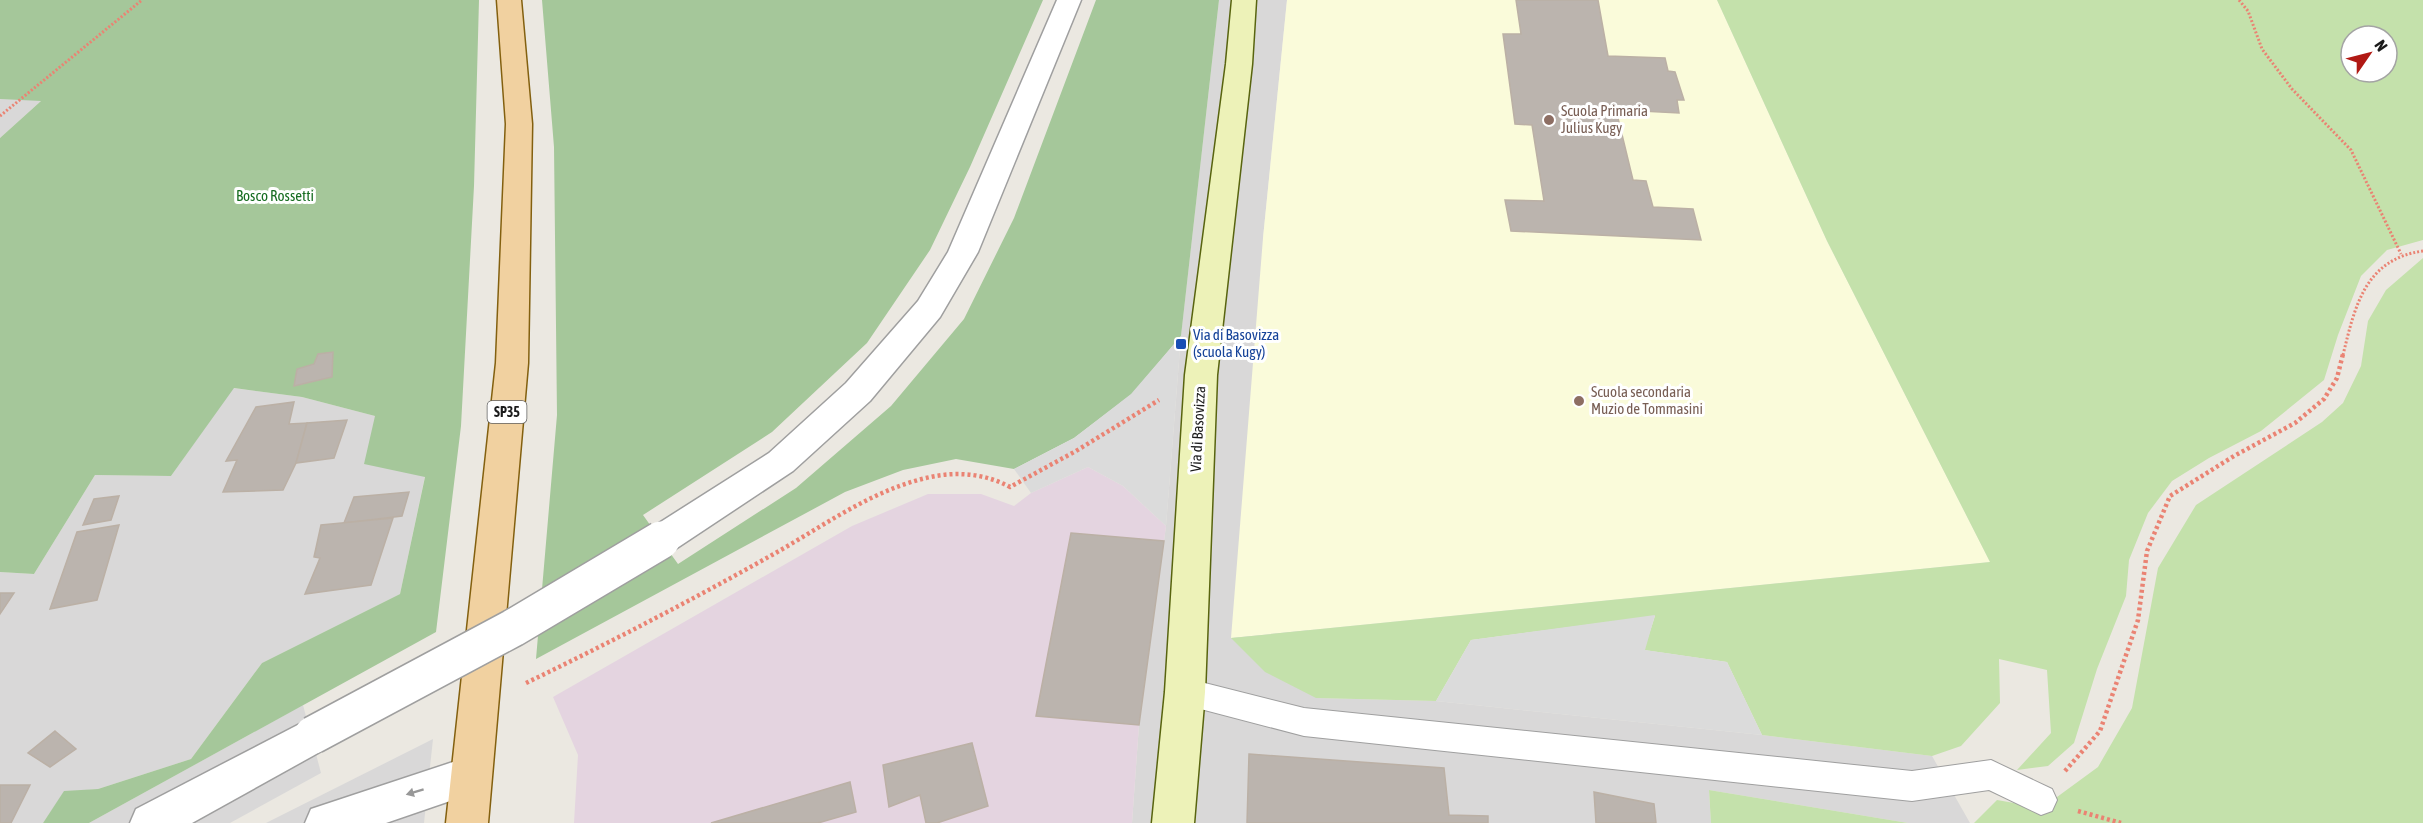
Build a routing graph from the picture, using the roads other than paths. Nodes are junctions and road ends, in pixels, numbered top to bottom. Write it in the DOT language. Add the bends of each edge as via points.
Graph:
graph roads {
  1 [pos="510,0"];
  2 [pos="1069,0"];
  3 [pos="1244,0"];
  4 [pos="1185,692"];
  5 [pos="471,775"];
  6 [pos="2041,800"];
  7 [pos="151,823"];
  8 [pos="326,823"];
  9 [pos="467,823"];
  10 [pos="1173,823"];
  1 -- 5 [label="main road, SP35" via="519,124 512,363"];
  2 -- 7 [label="street, bridge" via="983,209 929,309 858,392 781,462 661,540 513,628"];
  3 -- 4 [label="main road, Via di Basovizza" via="1201,375"];
  4 -- 6 [label="lane" via="1304,722 1426,736 1912,786 1991,775"];
  4 -- 10 [label="main road, Via di Basovizza"];
  5 -- 8 [label="street, one-way"];
  5 -- 9 [label="main road, SP35"];
}
